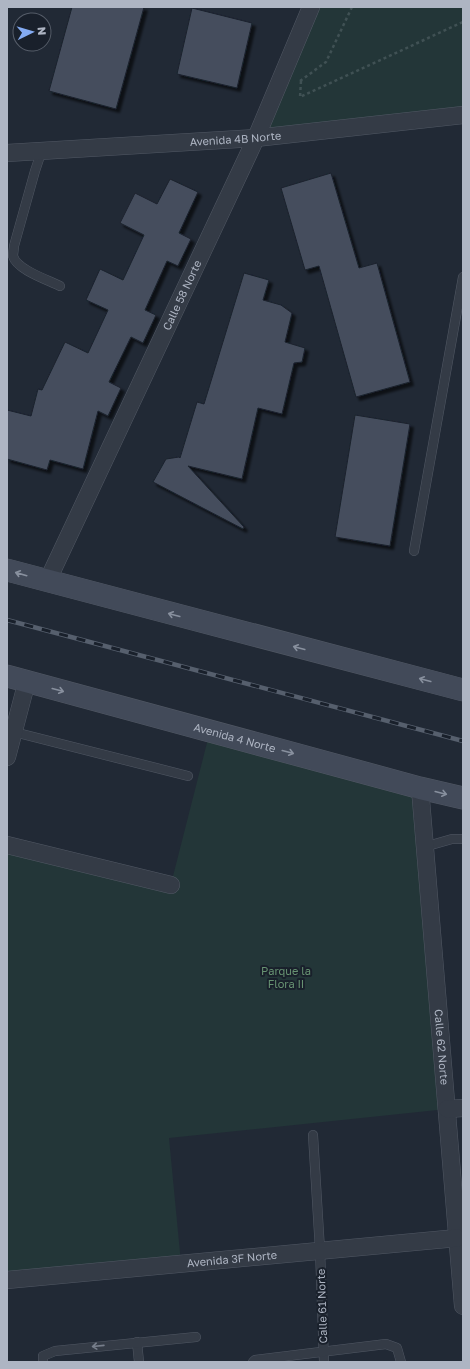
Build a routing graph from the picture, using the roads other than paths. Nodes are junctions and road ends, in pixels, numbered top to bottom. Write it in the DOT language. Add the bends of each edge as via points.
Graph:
graph roads {
  1 [pos="311,7"];
  2 [pos="463,115"];
  3 [pos="256,138"];
  4 [pos="42,150"];
  5 [pos="7,153"];
  6 [pos="463,277"];
  7 [pos="60,286"];
  8 [pos="414,551"];
  9 [pos="7,570"];
  10 [pos="47,582"];
  11 [pos="17,679"];
  12 [pos="463,690"];
  13 [pos="14,732"];
  14 [pos="7,757"];
  15 [pos="188,776"];
  16 [pos="420,788"];
  17 [pos="463,798"];
  18 [pos="463,839"];
  19 [pos="7,845"];
  20 [pos="424,847"];
  21 [pos="171,884"];
  22 [pos="455,1109"];
  23 [pos="313,1135"];
  24 [pos="457,1238"];
  25 [pos="320,1250"];
  26 [pos="7,1280"];
  27 [pos="463,1306"];
  28 [pos="196,1337"];
  29 [pos="137,1342"];
  30 [pos="323,1352"];
  31 [pos="43,1362"];
  32 [pos="139,1362"];
  33 [pos="253,1362"];
  34 [pos="324,1362"];
  35 [pos="401,1362"];
  1 -- 3 [label="street, Calle 58 Norte"];
  2 -- 3 [label="street, Avenida 4B Norte"];
  3 -- 4 [label="street, Avenida 4B Norte"];
  3 -- 10 [label="street, Calle 58 Norte"];
  4 -- 5 [label="street, Avenida 4B Norte"];
  4 -- 7 [label="lane" via="13,256 18,264 28,271"];
  6 -- 8 [label="lane"];
  10 -- 9 [label="main road, one-way"];
  12 -- 10 [label="main road, one-way"];
  11 -- 13 [label="street"];
  11 -- 16 [label="main road, Avenida 4 Norte, one-way"];
  13 -- 14 [label="street"];
  13 -- 15 [label="lane"];
  16 -- 17 [label="main road, Avenida 4 Norte, one-way"];
  16 -- 20 [label="street, Calle 62 Norte"];
  18 -- 20 [label="lane" via="452,839"];
  19 -- 21 [label="street"];
  20 -- 22 [label="street, Calle 62 Norte"];
  22 -- 24 [label="street, Calle 62 Norte"];
  23 -- 25 [label="lane, Calle 61 Norte"];
  24 -- 25 [label="street, Avenida 3F Norte"];
  24 -- 27 [label="street, Calle 62 Norte"];
  25 -- 26 [label="street, Avenida 3F Norte"];
  25 -- 30 [label="lane, Calle 61 Norte"];
  28 -- 29 [label="lane"];
  29 -- 31 [label="lane, one-way" via="55,1351 44,1356"];
  29 -- 32 [label="lane"];
  30 -- 33 [label="lane"];
  30 -- 34 [label="lane, Calle 61 Norte"];
  30 -- 35 [label="lane" via="386,1344 397,1348"];
}
